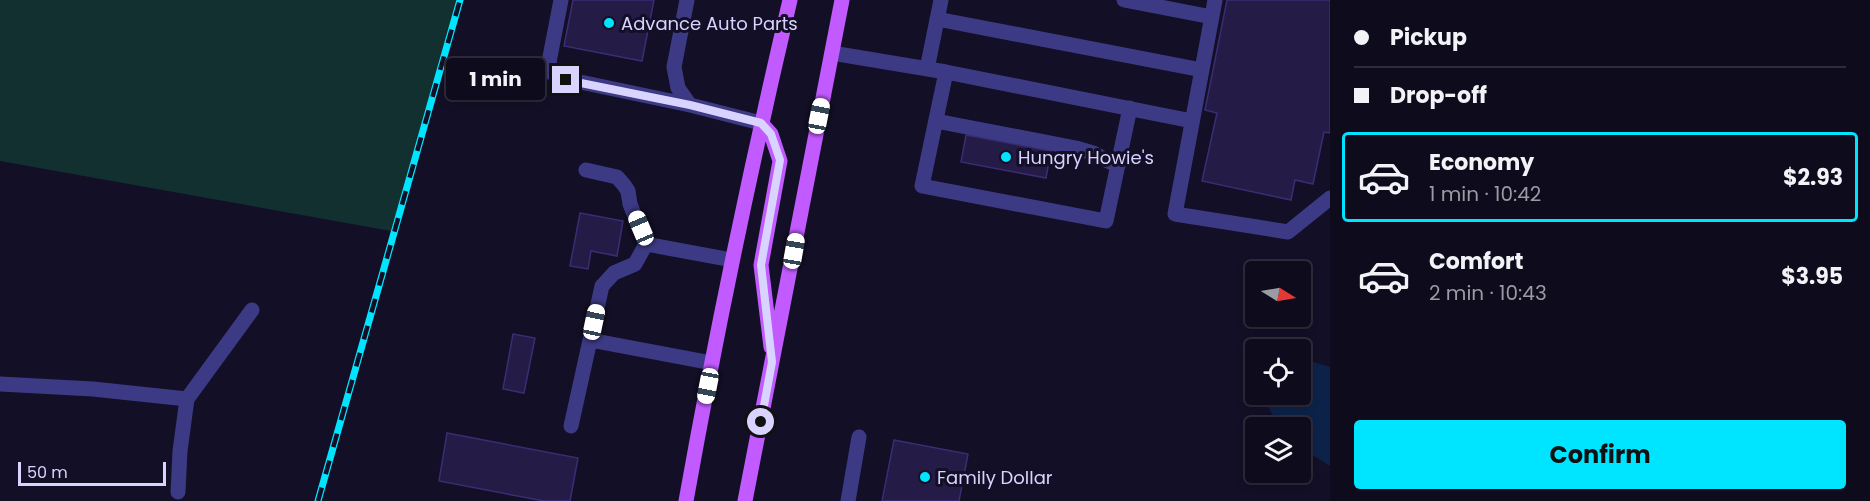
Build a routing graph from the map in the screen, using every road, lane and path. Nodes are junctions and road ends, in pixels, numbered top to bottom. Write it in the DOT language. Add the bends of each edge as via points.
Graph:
graph roads {
  1 [pos="561,0"];
  2 [pos="687,0"];
  3 [pos="790,0"];
  4 [pos="842,0"];
  5 [pos="941,0"];
  6 [pos="1124,0"];
  7 [pos="1215,0"];
  8 [pos="1212,17"];
  9 [pos="937,19"];
  10 [pos="832,53"];
  11 [pos="927,69"];
  12 [pos="1202,70"];
  13 [pos="946,72"];
  14 [pos="690,105"];
  15 [pos="1130,108"];
  16 [pos="936,121"];
  17 [pos="1192,121"];
  18 [pos="761,123"];
  19 [pos="1118,166"];
  20 [pos="586,170"];
  21 [pos="1330,198"];
  22 [pos="646,244"];
  23 [pos="732,260"];
  24 [pos="252,310"];
  25 [pos="590,340"];
  26 [pos="772,362"];
  27 [pos="712,363"];
  28 [pos="0,384"];
  29 [pos="187,399"];
  30 [pos="571,426"];
  31 [pos="859,437"];
  32 [pos="178,492"];
  33 [pos="686,501"];
  34 [pos="745,501"];
  35 [pos="848,501"];
  1 -- 14 [label="lane" via="549,62 553,74"];
  2 -- 14 [label="lane" via="674,67 678,88"];
  3 -- 18 [label="main road"];
  4 -- 10 [label="main road"];
  5 -- 9 [label="lane"];
  6 -- 8 [label="lane"];
  7 -- 8 [label="lane"];
  8 -- 12 [label="lane"];
  9 -- 11 [label="lane"];
  9 -- 12 [label="lane"];
  10 -- 11 [label="lane"];
  10 -- 26 [label="main road"];
  11 -- 13 [label="lane"];
  12 -- 17 [label="lane"];
  13 -- 15 [label="lane"];
  13 -- 16 [label="lane"];
  14 -- 18 [label="lane"];
  15 -- 17 [label="lane"];
  15 -- 19 [label="lane"];
  16 -- 19 [label="lane" via="1076,148"];
  16 -- 19 [label="lane" via="922,186 1106,221"];
  17 -- 21 [label="lane" via="1175,214 1287,232"];
  18 -- 23 [label="main road"];
  18 -- 26 [label="main road" via="771,134 780,160 761,265"];
  20 -- 22 [label="lane" via="617,177 624,185"];
  22 -- 23 [label="lane"];
  22 -- 25 [label="lane" via="635,264 614,273 602,286"];
  23 -- 27 [label="main road"];
  24 -- 29 [label="lane"];
  25 -- 27 [label="lane"];
  25 -- 30 [label="lane"];
  26 -- 34 [label="main road"];
  27 -- 33 [label="main road"];
  28 -- 29 [label="lane"];
  29 -- 32 [label="lane"];
  31 -- 35 [label="lane"];
}
